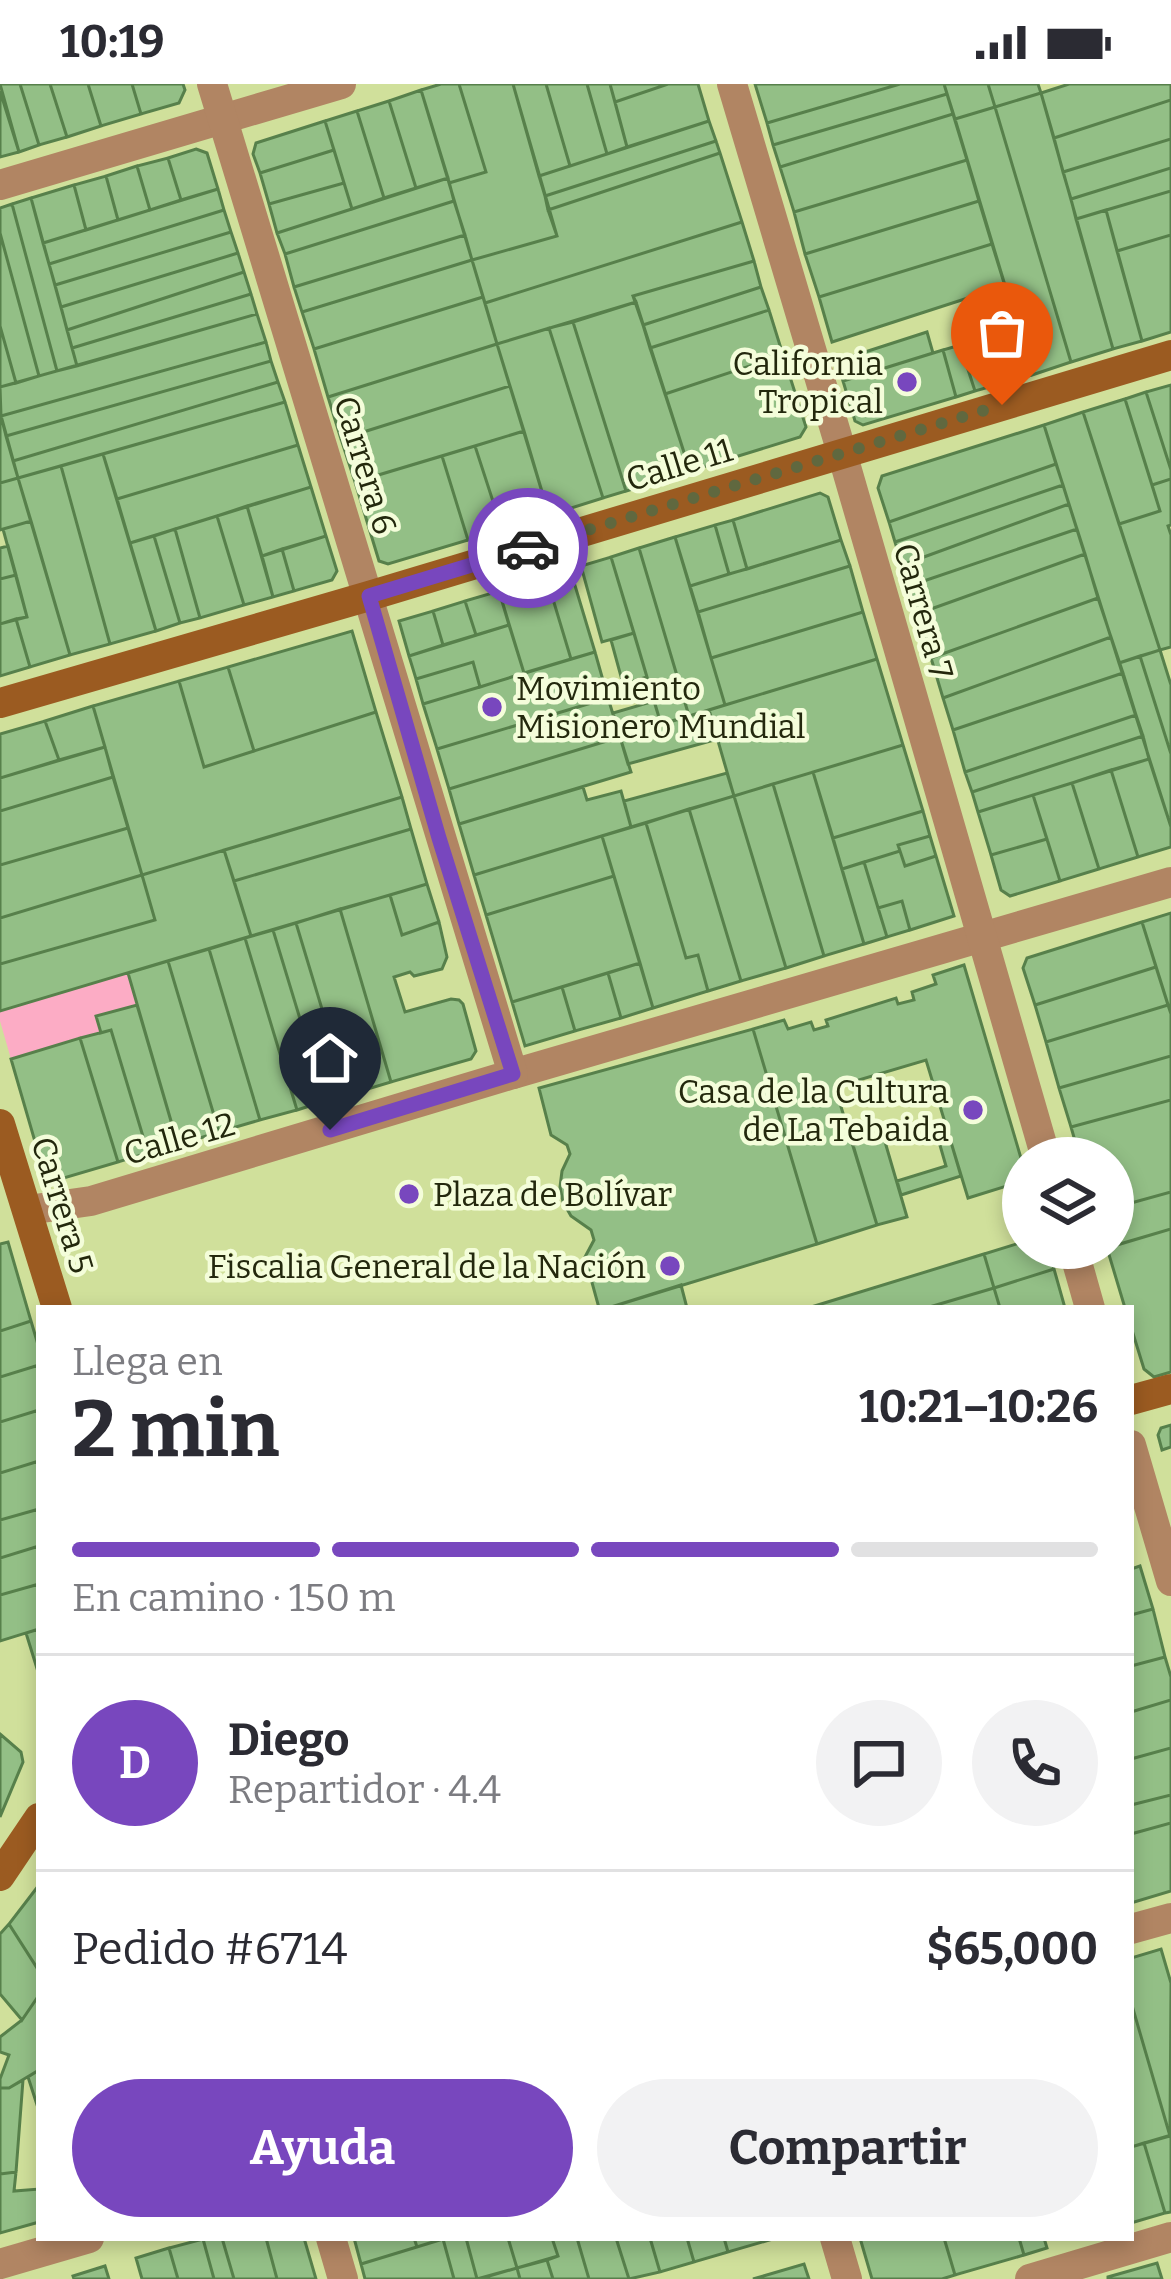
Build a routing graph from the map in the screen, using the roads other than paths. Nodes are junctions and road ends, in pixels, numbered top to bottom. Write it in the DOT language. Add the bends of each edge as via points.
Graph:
graph roads {
  1 [pos="212,84"];
  2 [pos="340,84"];
  3 [pos="732,84"];
  4 [pos="222,120"];
  5 [pos="0,185"];
  6 [pos="1171,355"];
  7 [pos="842,452"];
  8 [pos="369,596"];
  9 [pos="0,703"];
  10 [pos="1171,882"];
  11 [pos="980,938"];
  12 [pos="513,1074"];
  13 [pos="0,1124"];
  14 [pos="1040,1137"];
  15 [pos="14,1214"];
  16 [pos="1078,1269"];
  17 [pos="56,1305"];
  18 [pos="1089,1305"];
  19 [pos="1171,1389"];
  20 [pos="1134,1399"];
  21 [pos="1134,1455"];
  22 [pos="1171,1582"];
  23 [pos="36,1822"];
  24 [pos="0,1876"];
  25 [pos="1171,1918"];
  26 [pos="1134,1928"];
  27 [pos="1171,2237"];
  28 [pos="79,2241"];
  29 [pos="332,2241"];
  30 [pos="836,2241"];
  31 [pos="0,2264"];
  32 [pos="343,2279"];
  33 [pos="848,2279"];
  34 [pos="1030,2279"];
  1 -- 4 [label="street, Carrera 6"];
  2 -- 4 [label="street"];
  3 -- 7 [label="street, Carrera 7"];
  4 -- 5 [label="street"];
  4 -- 8 [label="street, Carrera 6"];
  6 -- 7 [label="main road, Calle 11"];
  7 -- 8 [label="main road, Calle 11"];
  7 -- 11 [label="street, Carrera 7"];
  8 -- 9 [label="main road, Calle 11"];
  8 -- 12 [label="street, Carrera 6"];
  10 -- 11 [label="street, Calle 12"];
  11 -- 12 [label="street, Calle 12"];
  11 -- 14 [label="street, Carrera 7"];
  12 -- 15 [label="street, Calle 12" via="91,1202"];
  13 -- 15 [label="main road, Carrera 5"];
  15 -- 17 [label="main road, Carrera 5"];
  16 -- 18 [label="street"];
  19 -- 20 [label="main road"];
  21 -- 22 [label="street"];
  23 -- 24 [label="main road"];
  25 -- 26 [label="street"];
  27 -- 34 [label="street"];
  28 -- 31 [label="street"];
  29 -- 32 [label="street"];
  30 -- 33 [label="street"];
}
